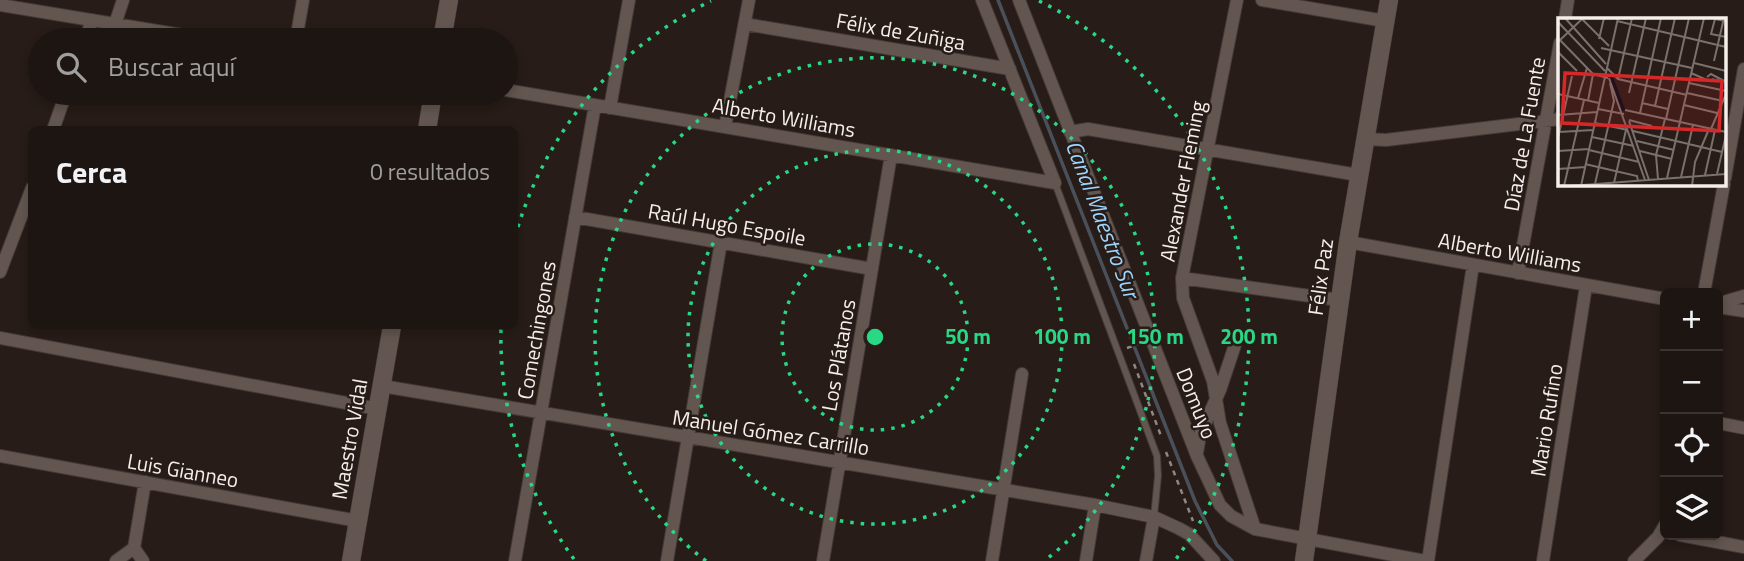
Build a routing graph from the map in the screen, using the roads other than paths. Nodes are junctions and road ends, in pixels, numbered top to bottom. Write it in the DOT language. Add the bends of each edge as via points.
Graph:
graph roads {
  1 [pos="124,0"];
  2 [pos="303,0"];
  3 [pos="449,0"];
  4 [pos="629,0"];
  5 [pos="749,0"];
  6 [pos="982,0"];
  7 [pos="1019,0"];
  8 [pos="1237,0"];
  9 [pos="1262,0"];
  10 [pos="1389,0"];
  11 [pos="1568,0"];
  12 [pos="0,5"];
  13 [pos="44,6"];
  14 [pos="1565,18"];
  15 [pos="92,20"];
  16 [pos="1385,21"];
  17 [pos="115,24"];
  18 [pos="745,24"];
  19 [pos="89,28"];
  20 [pos="139,28"];
  21 [pos="298,28"];
  22 [pos="444,28"];
  23 [pos="1558,54"];
  24 [pos="1010,69"];
  25 [pos="1744,69"];
  26 [pos="518,92"];
  27 [pos="1742,98"];
  28 [pos="62,105"];
  29 [pos="431,105"];
  30 [pos="595,105"];
  31 [pos="610,108"];
  32 [pos="1558,120"];
  33 [pos="1546,121"];
  34 [pos="54,126"];
  35 [pos="428,126"];
  36 [pos="725,127"];
  37 [pos="1070,132"];
  38 [pos="1365,139"];
  39 [pos="1209,149"];
  40 [pos="891,155"];
  41 [pos="1726,173"];
  42 [pos="1358,175"];
  43 [pos="1055,183"];
  44 [pos="1724,186"];
  45 [pos="28,201"];
  46 [pos="575,217"];
  47 [pos="721,242"];
  48 [pos="1348,242"];
  49 [pos="1473,265"];
  50 [pos="872,269"];
  51 [pos="0,272"];
  52 [pos="1518,273"];
  53 [pos="1182,278"];
  54 [pos="1586,285"];
  55 [pos="1705,288"];
  56 [pos="1744,296"];
  57 [pos="1660,298"];
  58 [pos="1339,300"];
  59 [pos="1723,304"];
  60 [pos="1723,308"];
  61 [pos="1744,311"];
  62 [pos="392,329"];
  63 [pos="0,338"];
  64 [pos="1235,345"];
  65 [pos="1022,374"];
  66 [pos="382,386"];
  67 [pos="1217,398"];
  68 [pos="378,409"];
  69 [pos="541,413"];
  70 [pos="1723,424"];
  71 [pos="1744,428"];
  72 [pos="688,437"];
  73 [pos="0,456"];
  74 [pos="1197,456"];
  75 [pos="840,463"];
  76 [pos="145,482"];
  77 [pos="1004,490"];
  78 [pos="1095,505"];
  79 [pos="1154,517"];
  80 [pos="358,521"];
  81 [pos="1255,529"];
  82 [pos="1660,532"];
  83 [pos="1307,538"];
  84 [pos="1707,540"];
  85 [pos="1744,547"];
  86 [pos="134,548"];
  87 [pos="116,561"];
  88 [pos="143,561"];
  89 [pos="351,561"];
  90 [pos="514,561"];
  91 [pos="667,561"];
  92 [pos="823,561"];
  93 [pos="992,561"];
  94 [pos="1086,561"];
  95 [pos="1146,561"];
  96 [pos="1214,561"];
  97 [pos="1304,561"];
  98 [pos="1427,561"];
  99 [pos="1543,561"];
  100 [pos="1634,561"];
  1 -- 17 [label="street"];
  2 -- 21 [label="street"];
  3 -- 22 [label="main road"];
  4 -- 31 [label="street"];
  5 -- 18 [label="street"];
  6 -- 24 [label="street"];
  7 -- 37 [label="street, Domuyo"];
  8 -- 39 [label="street, Alexander Fleming"];
  9 -- 16 [label="street"];
  10 -- 16 [label="main road, Félix Paz"];
  11 -- 14 [label="street"];
  12 -- 13 [label="street"];
  13 -- 15 [label="street"];
  15 -- 17 [label="street"];
  15 -- 19 [label="street"];
  16 -- 38 [label="main road, Félix Paz"];
  17 -- 20 [label="street"];
  18 -- 24 [label="street, Félix de Zuñiga"];
  18 -- 36 [label="street"];
  23 -- 33 [label="street, Díaz de La Fuente"];
  24 -- 43 [label="street"];
  25 -- 27 [label="street"];
  26 -- 30 [label="street, Alberto Williams"];
  27 -- 41 [label="street"];
  28 -- 34 [label="street"];
  29 -- 35 [label="main road"];
  30 -- 31 [label="street, Alberto Williams"];
  30 -- 46 [label="street, Comechingones"];
  31 -- 36 [label="street, Alberto Williams"];
  32 -- 33 [label="street"];
  33 -- 38 [label="street"];
  33 -- 52 [label="street, Díaz de La Fuente"];
  36 -- 40 [label="street, Alberto Williams"];
  37 -- 39 [label="street" via="1088,128"];
  37 -- 74 [label="street, Domuyo"];
  38 -- 42 [label="main road, Félix Paz"];
  39 -- 42 [label="street"];
  39 -- 53 [label="street, Alexander Fleming"];
  40 -- 43 [label="street, Alberto Williams"];
  40 -- 50 [label="street, Los Plátanos"];
  42 -- 48 [label="main road, Félix Paz"];
  43 -- 79 [label="lane" via="1157,456"];
  44 -- 55 [label="street"];
  45 -- 51 [label="street"];
  46 -- 47 [label="street, Raúl Hugo Espoile"];
  46 -- 69 [label="street, Comechingones"];
  47 -- 50 [label="street, Raúl Hugo Espoile"];
  47 -- 72 [label="street"];
  48 -- 49 [label="street, Alberto Williams"];
  48 -- 58 [label="main road, Félix Paz"];
  49 -- 52 [label="street, Alberto Williams"];
  49 -- 98 [label="street"];
  50 -- 75 [label="street, Los Plátanos"];
  52 -- 54 [label="street, Alberto Williams"];
  53 -- 58 [label="street"];
  53 -- 67 [label="street, Alexander Fleming" via="1183,298"];
  54 -- 57 [label="street, Alberto Williams"];
  54 -- 99 [label="street, Mario Rufino"];
  56 -- 59 [label="street"];
  58 -- 83 [label="main road, Félix Paz"];
  60 -- 61 [label="street"];
  62 -- 66 [label="main road, Maestro Vidal"];
  63 -- 68 [label="street"];
  64 -- 67 [label="street"];
  65 -- 77 [label="street"];
  66 -- 68 [label="main road, Maestro Vidal"];
  66 -- 69 [label="street, Manuel Gómez Carrillo"];
  67 -- 74 [label="street" via="1200,435"];
  67 -- 81 [label="street, Alexander Fleming" via="1220,423"];
  68 -- 80 [label="main road, Maestro Vidal"];
  69 -- 72 [label="street, Manuel Gómez Carrillo"];
  69 -- 90 [label="street, Comechingones"];
  70 -- 71 [label="street"];
  72 -- 75 [label="street, Manuel Gómez Carrillo"];
  72 -- 91 [label="street"];
  73 -- 76 [label="street, Luis Gianneo"];
  74 -- 81 [label="street, Domuyo" via="1220,505"];
  75 -- 77 [label="street, Manuel Gómez Carrillo"];
  75 -- 92 [label="street, Los Plátanos"];
  76 -- 80 [label="street, Luis Gianneo"];
  76 -- 86 [label="street"];
  77 -- 78 [label="street, Manuel Gómez Carrillo"];
  77 -- 93 [label="street"];
  78 -- 79 [label="street, Manuel Gómez Carrillo"];
  78 -- 94 [label="street"];
  79 -- 95 [label="street"];
  79 -- 96 [label="street, Manuel Gómez Carrillo" via="1189,534"];
  80 -- 89 [label="main road, Maestro Vidal"];
  81 -- 83 [label="street"];
  82 -- 100 [label="street"];
  83 -- 97 [label="main road, Félix Paz"];
  83 -- 98 [label="street"];
  84 -- 85 [label="street"];
  86 -- 87 [label="street"];
  86 -- 88 [label="street"];
}
